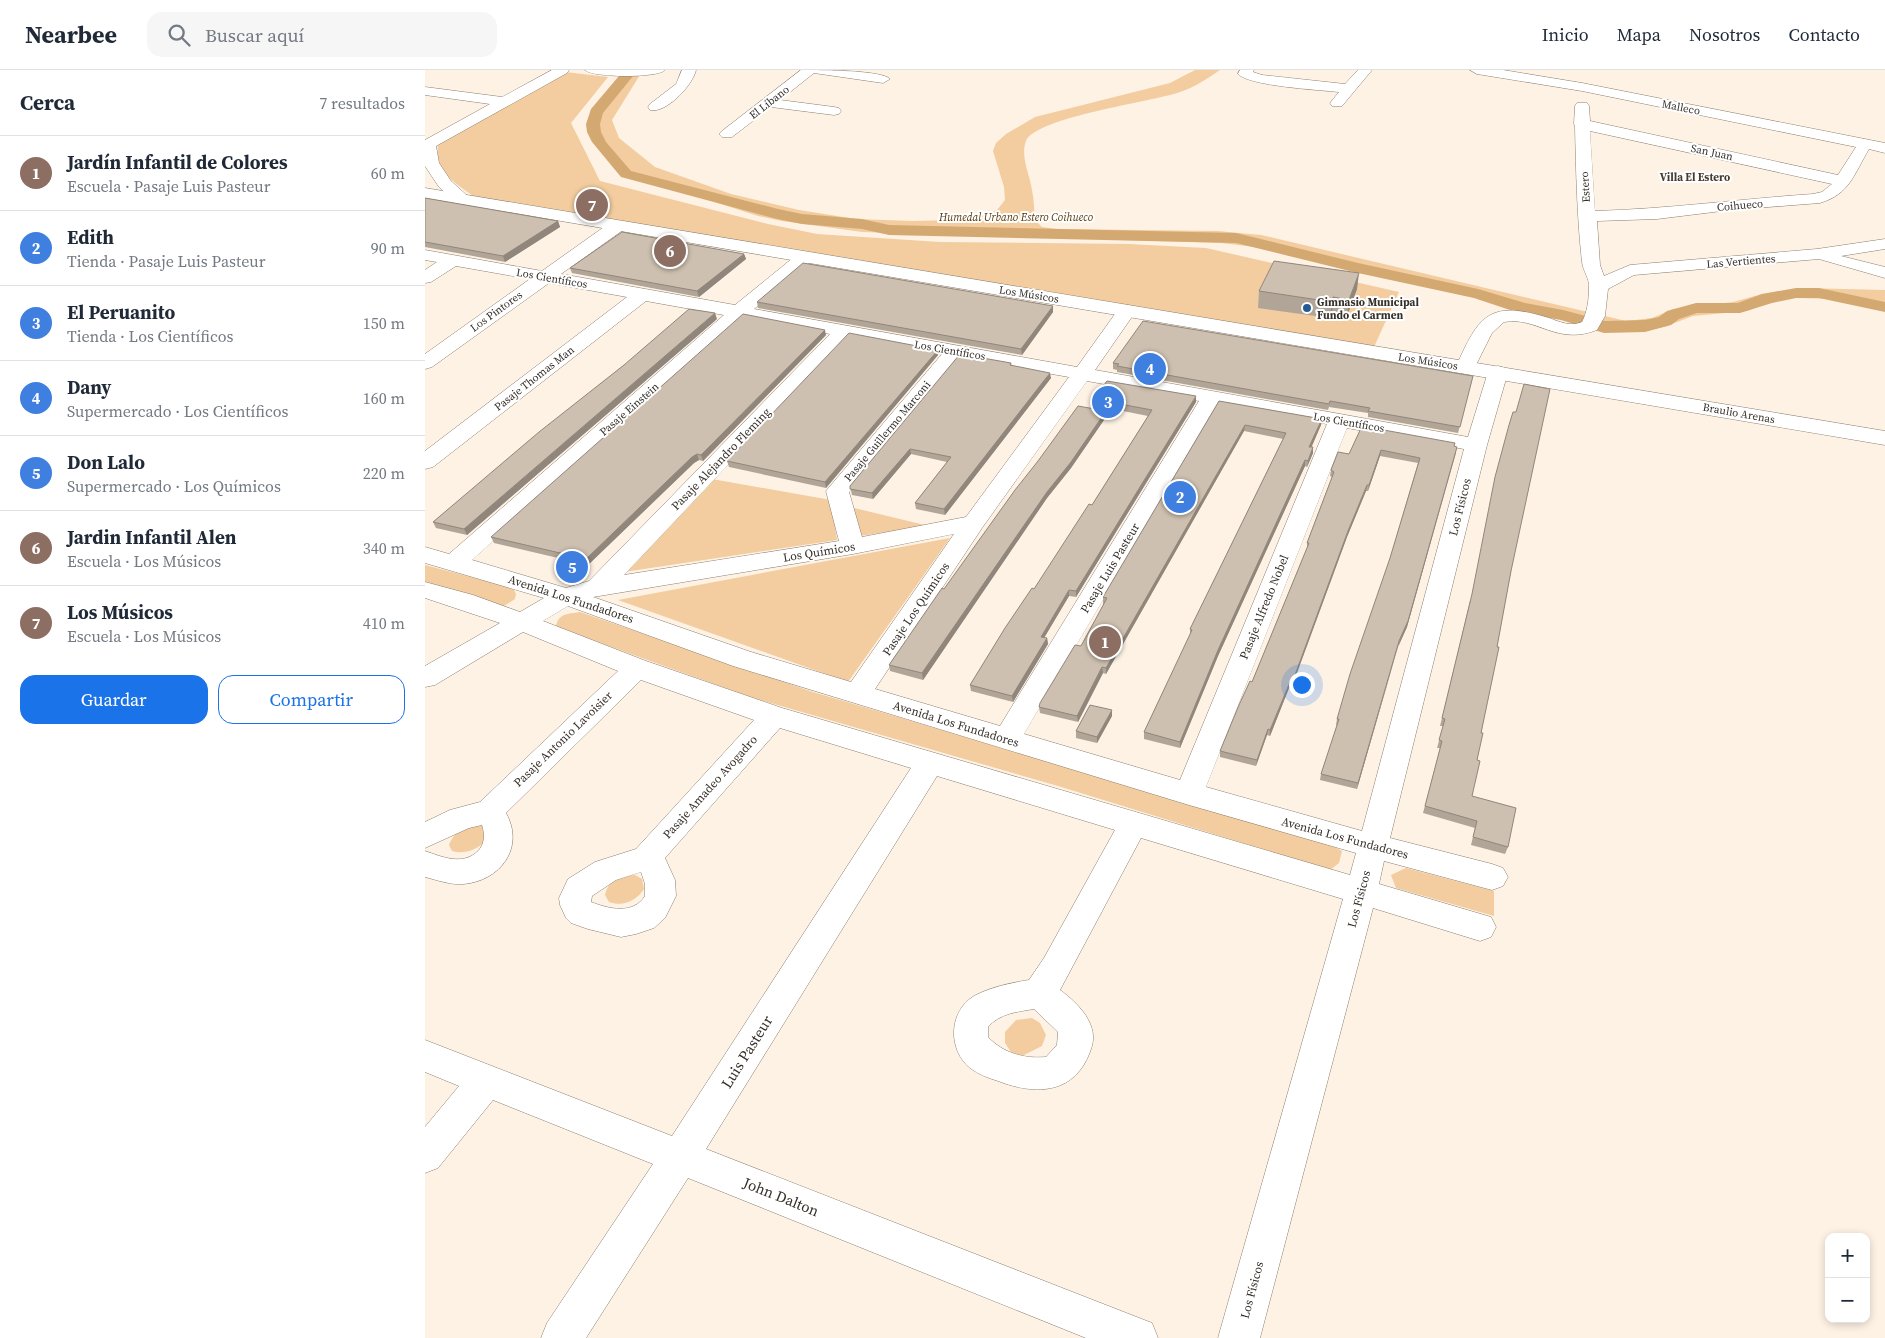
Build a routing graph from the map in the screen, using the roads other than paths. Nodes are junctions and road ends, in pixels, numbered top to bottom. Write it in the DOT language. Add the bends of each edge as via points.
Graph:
graph roads {
  1 [pos="562,70"];
  2 [pos="592,70"];
  3 [pos="643,70"];
  4 [pos="658,70"];
  5 [pos="689,70"];
  6 [pos="810,70"];
  7 [pos="818,70"];
  8 [pos="1247,70"];
  9 [pos="1365,70"];
  10 [pos="1477,70"];
  11 [pos="883,79"];
  12 [pos="1582,87"];
  13 [pos="1348,89"];
  14 [pos="426,92"];
  15 [pos="505,102"];
  16 [pos="769,103"];
  17 [pos="1337,103"];
  18 [pos="655,107"];
  19 [pos="834,111"];
  20 [pos="1581,124"];
  21 [pos="727,134"];
  22 [pos="1865,144"];
  23 [pos="427,145"];
  24 [pos="1885,148"];
  25 [pos="1842,181"];
  26 [pos="425,193"];
  27 [pos="464,200"];
  28 [pos="1588,216"];
  29 [pos="617,226"];
  30 [pos="1885,244"];
  31 [pos="1817,254"];
  32 [pos="425,255"];
  33 [pos="805,257"];
  34 [pos="453,260"];
  35 [pos="1885,273"];
  36 [pos="544,277"];
  37 [pos="425,278"];
  38 [pos="1599,286"];
  39 [pos="642,295"];
  40 [pos="1127,311"];
  41 [pos="739,312"];
  42 [pos="844,331"];
  43 [pos="955,351"];
  44 [pos="425,363"];
  45 [pos="1466,367"];
  46 [pos="1498,372"];
  47 [pos="1082,374"];
  48 [pos="1594,388"];
  49 [pos="1212,397"];
  50 [pos="1339,420"];
  51 [pos="1885,438"];
  52 [pos="1476,445"];
  53 [pos="425,462"];
  54 [pos="974,524"];
  55 [pos="853,546"];
  56 [pos="425,555"];
  57 [pos="454,563"];
  58 [pos="598,587"];
  59 [pos="425,590"];
  60 [pos="566,596"];
  61 [pos="520,621"];
  62 [pos="637,668"];
  63 [pos="425,678"];
  64 [pos="857,694"];
  65 [pos="774,716"];
  66 [pos="1007,739"];
  67 [pos="929,764"];
  68 [pos="1189,794"];
  69 [pos="489,811"];
  70 [pos="1134,823"];
  71 [pos="425,836"];
  72 [pos="1373,846"];
  73 [pos="647,858"];
  74 [pos="425,864"];
  75 [pos="1492,877"];
  76 [pos="1361,892"];
  77 [pos="1481,927"];
  78 [pos="1039,993"];
  79 [pos="425,1056"];
  80 [pos="486,1081"];
  81 [pos="425,1155"];
  82 [pos="680,1157"];
  83 [pos="562,1338"];
  84 [pos="1137,1338"];
  85 [pos="1239,1338"];
  1 -- 15 [label="street"];
  2 -- 3 [label="street"];
  3 -- 4 [label="street"];
  5 -- 18 [label="street" via="681,86"];
  6 -- 16 [label="street, El Líbano"];
  7 -- 11 [label="street"];
  8 -- 13 [label="street" via="1245,74 1260,79"];
  9 -- 13 [label="street"];
  10 -- 12 [label="street, Malleco"];
  12 -- 20 [label="street, Estero"];
  12 -- 22 [label="street, Malleco"];
  13 -- 17 [label="street"];
  14 -- 15 [label="street"];
  15 -- 23 [label="street"];
  16 -- 19 [label="street"];
  16 -- 21 [label="street, El Líbano"];
  20 -- 25 [label="street, San Juan"];
  20 -- 28 [label="street, Estero"];
  22 -- 24 [label="street, Malleco"];
  22 -- 25 [label="street, Coihueco"];
  23 -- 27 [label="street" via="431,163 445,184"];
  25 -- 28 [label="street, Coihueco" via="1828,195 1814,199 1657,214"];
  26 -- 27 [label="street, Los Músicos"];
  27 -- 29 [label="street, Los Músicos"];
  28 -- 38 [label="street, Estero" via="1591,265"];
  29 -- 33 [label="street, Los Músicos"];
  29 -- 36 [label="street, Los Pintores"];
  30 -- 31 [label="street, Las Vertientes"];
  31 -- 35 [label="street"];
  31 -- 38 [label="street, Las Vertientes" via="1630,270"];
  32 -- 34 [label="street, Los Científicos"];
  33 -- 40 [label="street, Los Músicos"];
  33 -- 41 [label="street, Pasaje Einstein"];
  34 -- 36 [label="street, Los Científicos"];
  34 -- 37 [label="street"];
  36 -- 39 [label="street, Los Científicos"];
  36 -- 44 [label="street, Los Pintores"];
  38 -- 45 [label="street" via="1592,321 1579,330 1511,316 1497,317 1490,323"];
  39 -- 41 [label="street, Los Científicos"];
  39 -- 53 [label="street, Pasaje Thomas Man"];
  40 -- 45 [label="street, Los Músicos"];
  40 -- 47 [label="street"];
  41 -- 42 [label="street, Los Científicos"];
  41 -- 57 [label="street, Pasaje Einstein"];
  42 -- 43 [label="street, Los Científicos"];
  42 -- 58 [label="street, Pasaje Alejandro Fleming"];
  43 -- 47 [label="street, Los Científicos"];
  43 -- 55 [label="street, Pasaje Guillermo Marconi" via="837,490"];
  45 -- 46 [label="street, Los Músicos"];
  46 -- 48 [label="street, Los Músicos"];
  46 -- 52 [label="street, Los Físicos"];
  47 -- 49 [label="street, Los Científicos"];
  47 -- 54 [label="street"];
  48 -- 51 [label="street, Braulio Arenas"];
  49 -- 50 [label="street, Los Científicos"];
  49 -- 66 [label="street, Pasaje Luis Pasteur"];
  50 -- 52 [label="street, Los Científicos"];
  50 -- 68 [label="street, Pasaje Alfredo Nobel"];
  52 -- 72 [label="street, Los Físicos"];
  54 -- 55 [label="street, Los Químicos"];
  54 -- 64 [label="street, Pasaje Los Químicos"];
  55 -- 58 [label="street, Los Químicos"];
  56 -- 57 [label="street, Avenida Los Fundadores"];
  57 -- 60 [label="street, Avenida Los Fundadores"];
  58 -- 60 [label="street, Los Químicos"];
  59 -- 61 [label="street"];
  60 -- 61 [label="street, Los Químicos"];
  60 -- 64 [label="street, Avenida Los Fundadores" via="742,659"];
  61 -- 62 [label="street"];
  61 -- 63 [label="street, Los Químicos"];
  62 -- 65 [label="street"];
  62 -- 69 [label="street, Pasaje Antonio Lavoisier"];
  64 -- 66 [label="street, Avenida Los Fundadores"];
  65 -- 67 [label="street"];
  65 -- 73 [label="street, Pasaje Amadeo Avogadro"];
  66 -- 68 [label="street, Avenida Los Fundadores"];
  67 -- 70 [label="street"];
  67 -- 82 [label="street, Luis Pasteur"];
  68 -- 72 [label="street, Avenida Los Fundadores"];
  69 -- 71 [label="street, Pasaje Antonio Lavoisier" via="455,820"];
  69 -- 74 [label="street" via="497,822 499,842 486,862 457,872"];
  70 -- 76 [label="street"];
  70 -- 78 [label="street"];
  72 -- 75 [label="street, Avenida Los Fundadores"];
  72 -- 76 [label="street, Los Físicos"];
  76 -- 77 [label="street"];
  76 -- 85 [label="street, Los Físicos"];
  79 -- 80 [label="street, John Dalton"];
  80 -- 81 [label="street"];
  80 -- 82 [label="street, John Dalton"];
  82 -- 83 [label="street, Luis Pasteur"];
  82 -- 84 [label="street, John Dalton"];
}
